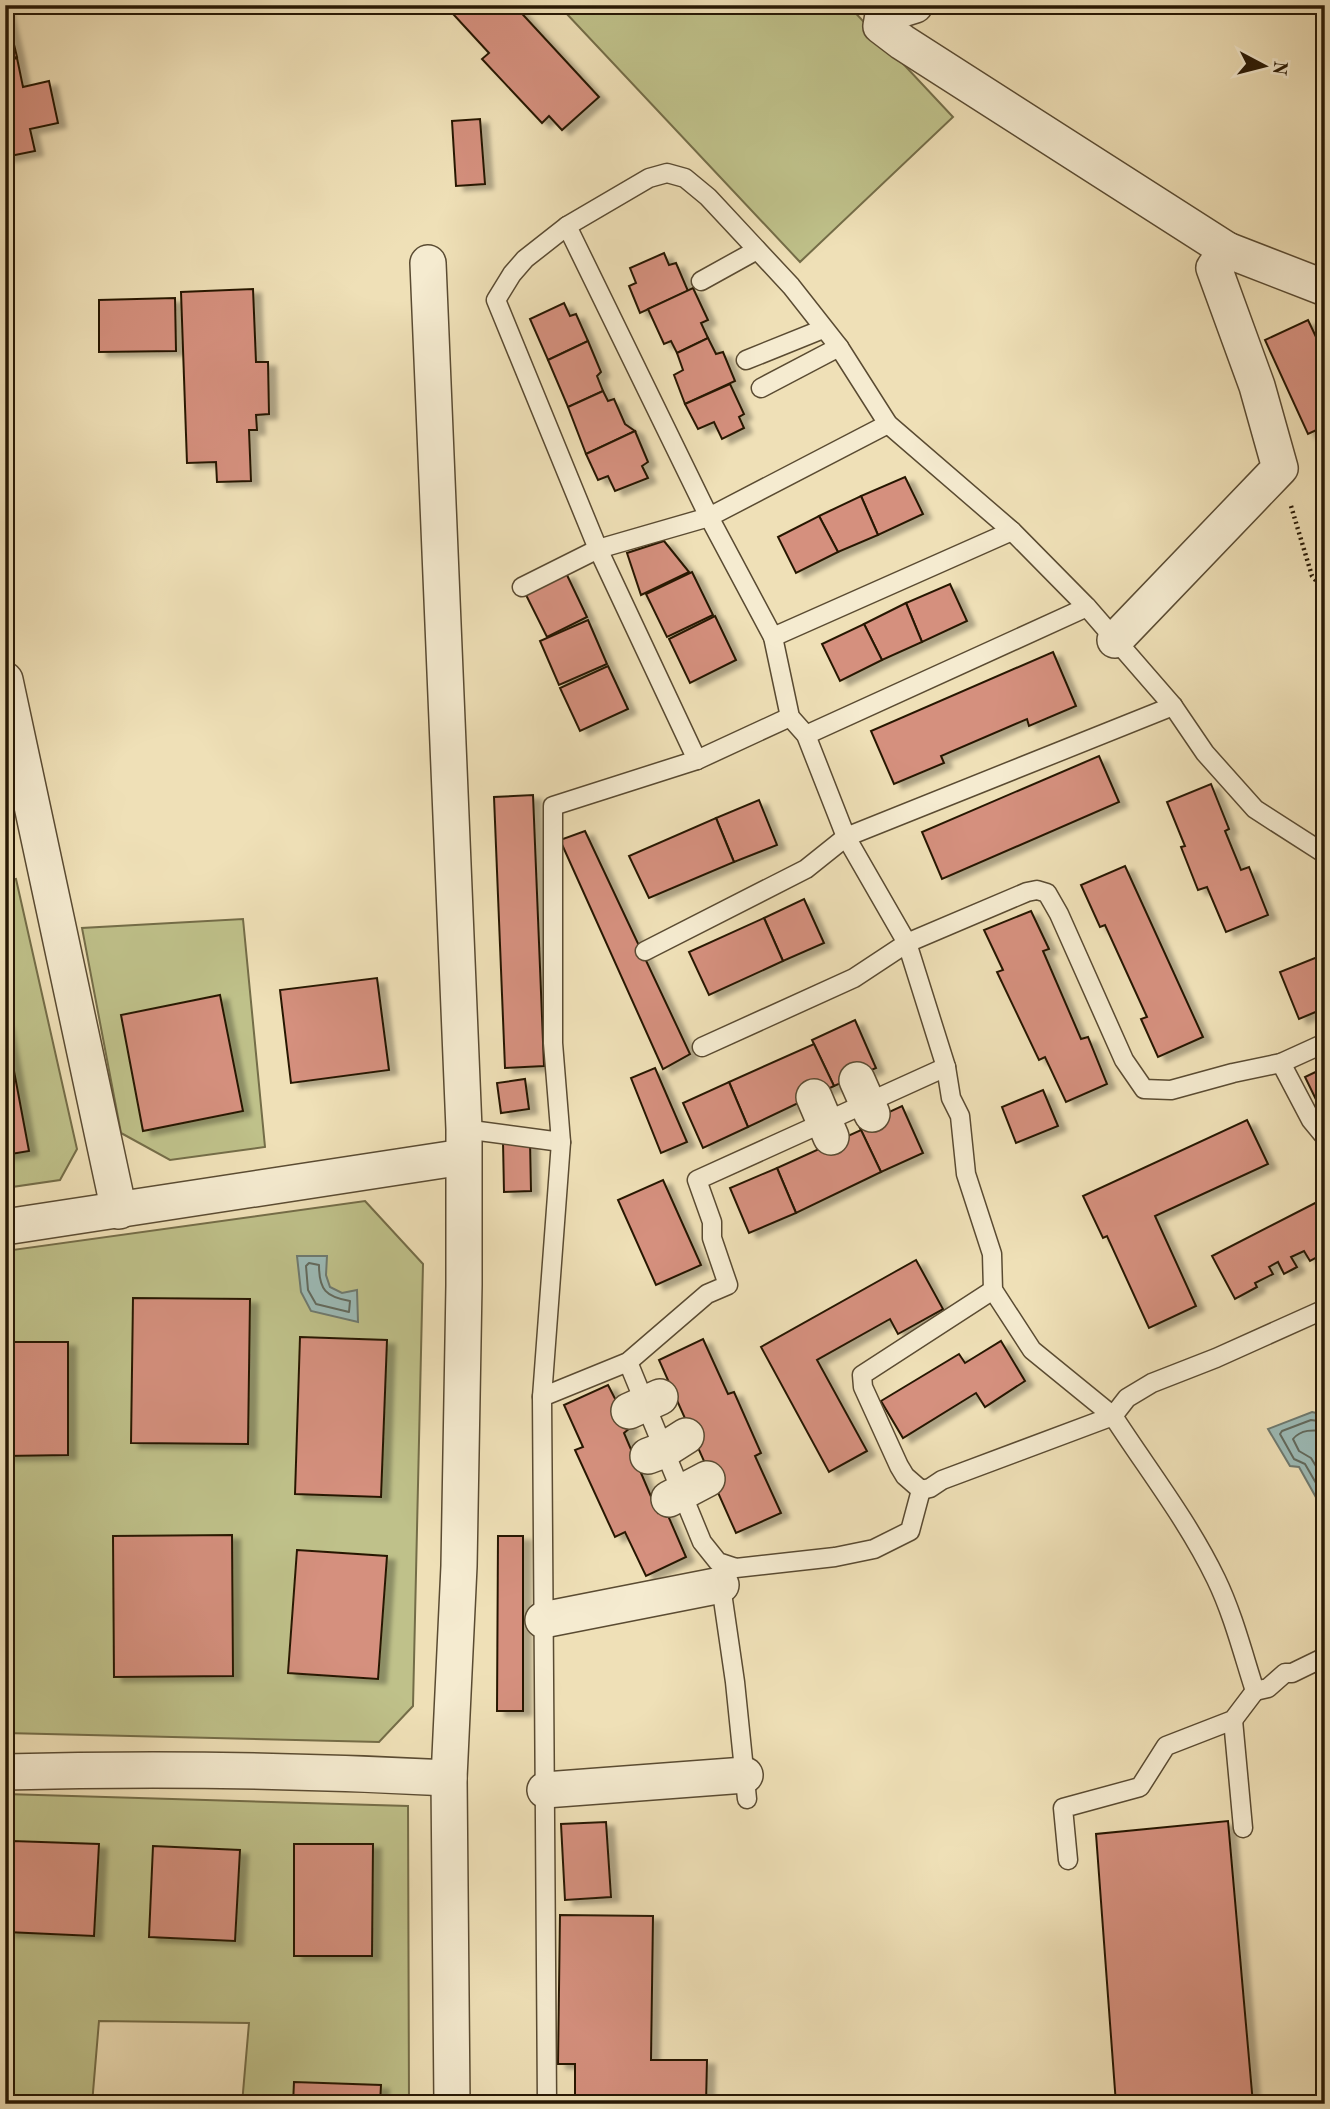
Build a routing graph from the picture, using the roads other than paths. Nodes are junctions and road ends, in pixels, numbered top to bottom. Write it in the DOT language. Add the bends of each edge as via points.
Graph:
graph roads {
  1 [pos="915,5"];
  2 [pos="567,226"];
  3 [pos="757,250"];
  4 [pos="1227,250"];
  5 [pos="428,264"];
  6 [pos="701,281"];
  7 [pos="1325,288"];
  8 [pos="824,329"];
  9 [pos="839,347"];
  10 [pos="746,360"];
  11 [pos="761,388"];
  12 [pos="888,425"];
  13 [pos="709,517"];
  14 [pos="1012,531"];
  15 [pos="598,548"];
  16 [pos="522,587"];
  17 [pos="1087,607"];
  18 [pos="773,637"];
  19 [pos="1115,640"];
  20 [pos="5,680"];
  21 [pos="1173,706"];
  22 [pos="790,717"];
  23 [pos="806,735"];
  24 [pos="13,751"];
  25 [pos="697,760"];
  26 [pos="846,837"];
  27 [pos="1325,854"];
  28 [pos="907,943"];
  29 [pos="645,951"];
  30 [pos="1325,1043"];
  31 [pos="702,1047"];
  32 [pos="1281,1063"];
  33 [pos="946,1067"];
  34 [pos="1325,1137"];
  35 [pos="561,1142"];
  36 [pos="464,1143"];
  37 [pos="119,1210"];
  38 [pos="5,1227"];
  39 [pos="993,1290"];
  40 [pos="1325,1309"];
  41 [pos="628,1362"];
  42 [pos="542,1397"];
  43 [pos="1113,1416"];
  44 [pos="921,1490"];
  45 [pos="719,1573"];
  46 [pos="543,1620"];
  47 [pos="1325,1657"];
  48 [pos="1255,1691"];
  49 [pos="1233,1720"];
  50 [pos="5,1772"];
  51 [pos="449,1778"];
  52 [pos="746,1787"];
  53 [pos="545,1790"];
  54 [pos="1243,1828"];
  55 [pos="1068,1860"];
  56 [pos="452,2104"];
  57 [pos="547,2104"];
  1 -- 4 [label="street" via="884,15 881,26"];
  2 -- 3 [label="lane" via="649,178 667,173 685,178 708,197"];
  2 -- 13 [label="lane"];
  2 -- 15 [label="lane" via="525,259 496,300"];
  3 -- 6 [label="lane"];
  3 -- 8 [label="lane"];
  4 -- 7 [label="street"];
  4 -- 19 [label="street" via="1214,268 1257,386 1280,468"];
  5 -- 36 [label="street"];
  8 -- 9 [label="lane"];
  8 -- 10 [label="lane"];
  9 -- 11 [label="lane"];
  9 -- 12 [label="lane"];
  12 -- 13 [label="lane"];
  12 -- 14 [label="lane"];
  13 -- 15 [label="lane"];
  13 -- 18 [label="lane"];
  14 -- 17 [label="lane"];
  14 -- 18 [label="lane"];
  15 -- 16 [label="lane"];
  15 -- 25 [label="lane"];
  17 -- 19 [label="lane"];
  17 -- 23 [label="lane"];
  18 -- 22 [label="lane"];
  19 -- 21 [label="lane"];
  20 -- 24 [label="street"];
  21 -- 26 [label="lane"];
  21 -- 27 [label="lane" via="1205,753 1255,809"];
  22 -- 23 [label="lane"];
  22 -- 25 [label="lane"];
  23 -- 26 [label="lane"];
  24 -- 37 [label="street"];
  25 -- 35 [label="lane" via="552,806 554,1043"];
  26 -- 28 [label="lane"];
  26 -- 29 [label="lane" via="806,869"];
  28 -- 31 [label="lane" via="854,978"];
  28 -- 32 [label="lane" via="1027,892 1047,893 1124,1060 1144,1089 1171,1090"];
  28 -- 33 [label="lane"];
  30 -- 32 [label="lane"];
  32 -- 34 [label="lane"];
  33 -- 39 [label="lane" via="951,1098 960,1116 966,1174 992,1254"];
  33 -- 41 [label="lane" via="865,1099 697,1180 728,1285 708,1294"];
  35 -- 36 [label="lane"];
  35 -- 42 [label="lane"];
  36 -- 37 [label="street"];
  36 -- 51 [label="street" via="459,1539"];
  37 -- 38 [label="street"];
  39 -- 43 [label="lane" via="1032,1350"];
  39 -- 44 [label="lane" via="862,1375 863,1387 899,1466"];
  40 -- 43 [label="lane" via="1153,1383 1127,1398"];
  41 -- 42 [label="lane"];
  41 -- 45 [label="lane"];
  42 -- 46 [label="lane"];
  43 -- 44 [label="lane"];
  43 -- 48 [label="lane" via="1172,1501 1217,1580"];
  44 -- 45 [label="lane" via="910,1531 874,1549"];
  45 -- 46 [label="street"];
  45 -- 52 [label="lane"];
  46 -- 53 [label="lane"];
  47 -- 48 [label="lane"];
  48 -- 49 [label="lane"];
  49 -- 54 [label="lane"];
  49 -- 55 [label="lane" via="1166,1746 1140,1787 1063,1808"];
  50 -- 51 [label="street" via="127,1769"];
  51 -- 56 [label="street"];
  52 -- 53 [label="street"];
  53 -- 57 [label="lane"];
}
